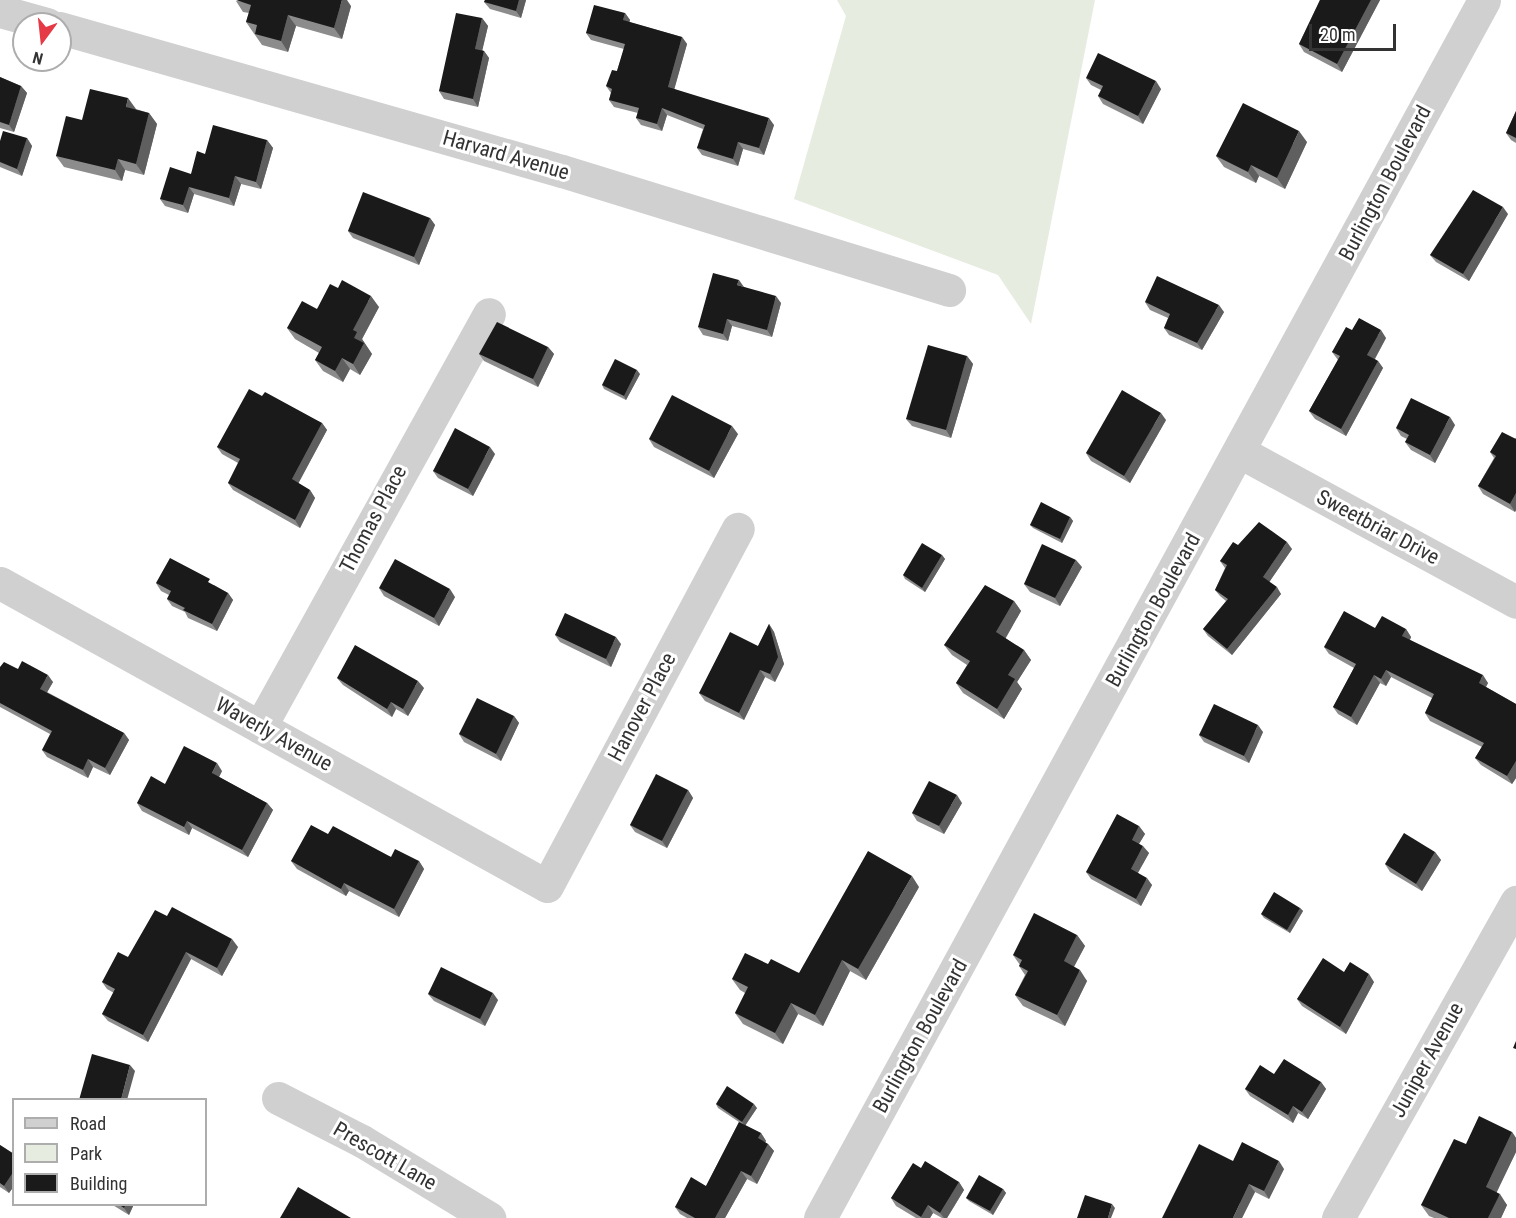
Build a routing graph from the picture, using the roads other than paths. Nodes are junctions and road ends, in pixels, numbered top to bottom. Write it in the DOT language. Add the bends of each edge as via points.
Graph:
graph roads {
  1 [pos="1484,0"];
  2 [pos="72,31"];
  3 [pos="949,290"];
  4 [pos="489,314"];
  5 [pos="1240,453"];
  6 [pos="738,529"];
  7 [pos="0,584"];
  8 [pos="1516,602"];
  9 [pos="260,727"];
  10 [pos="547,886"];
  11 [pos="1516,902"];
  12 [pos="278,1098"];
  13 [pos="489,1218"];
  14 [pos="820,1218"];
  15 [pos="1338,1218"];
  1 -- 5 [label="street, Burlington Boulevard"];
  2 -- 3 [label="street, Harvard Avenue" via="562,171"];
  4 -- 9 [label="street, Thomas Place"];
  5 -- 8 [label="street, Sweetbriar Drive"];
  5 -- 14 [label="street, Burlington Boulevard"];
  6 -- 10 [label="street, Hanover Place"];
  7 -- 9 [label="street, Waverly Avenue"];
  9 -- 10 [label="street, Waverly Avenue"];
  11 -- 15 [label="street, Juniper Avenue"];
  12 -- 13 [label="street, Prescott Lane" via="371,1146"];
}
